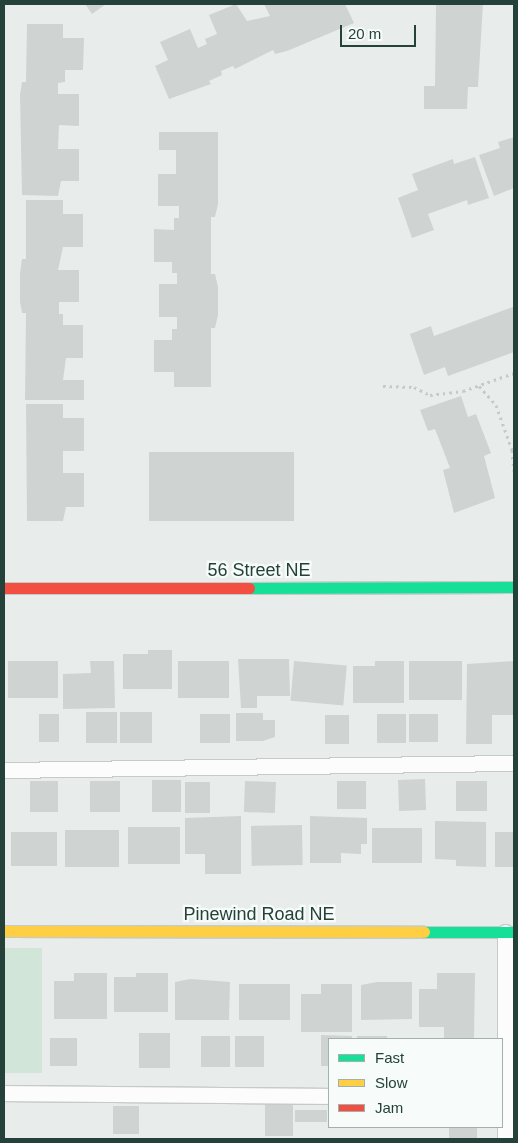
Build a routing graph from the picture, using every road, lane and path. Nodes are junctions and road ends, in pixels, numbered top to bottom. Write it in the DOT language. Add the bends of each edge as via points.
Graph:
graph roads {
  1 [pos="514,373"];
  2 [pos="383,386"];
  3 [pos="479,386"];
  4 [pos="514,471"];
  5 [pos="514,587"];
  6 [pos="4,588"];
  7 [pos="514,763"];
  8 [pos="4,770"];
  9 [pos="4,931"];
  10 [pos="509,932"];
  11 [pos="4,1093"];
  12 [pos="328,1096"];
  13 [pos="503,1097"];
  14 [pos="505,1139"];
  1 -- 3 [label="path"];
  2 -- 3 [label="path" via="414,387 430,395"];
  3 -- 4 [label="path" via="496,405 512,450"];
  5 -- 6 [label="street, 56 Street NE"];
  7 -- 8 [label="lane"];
  9 -- 10 [label="street, Pinewind Road NE"];
  10 -- 13 [label="lane"];
  11 -- 12 [label="lane"];
  13 -- 14 [label="lane"];
}
